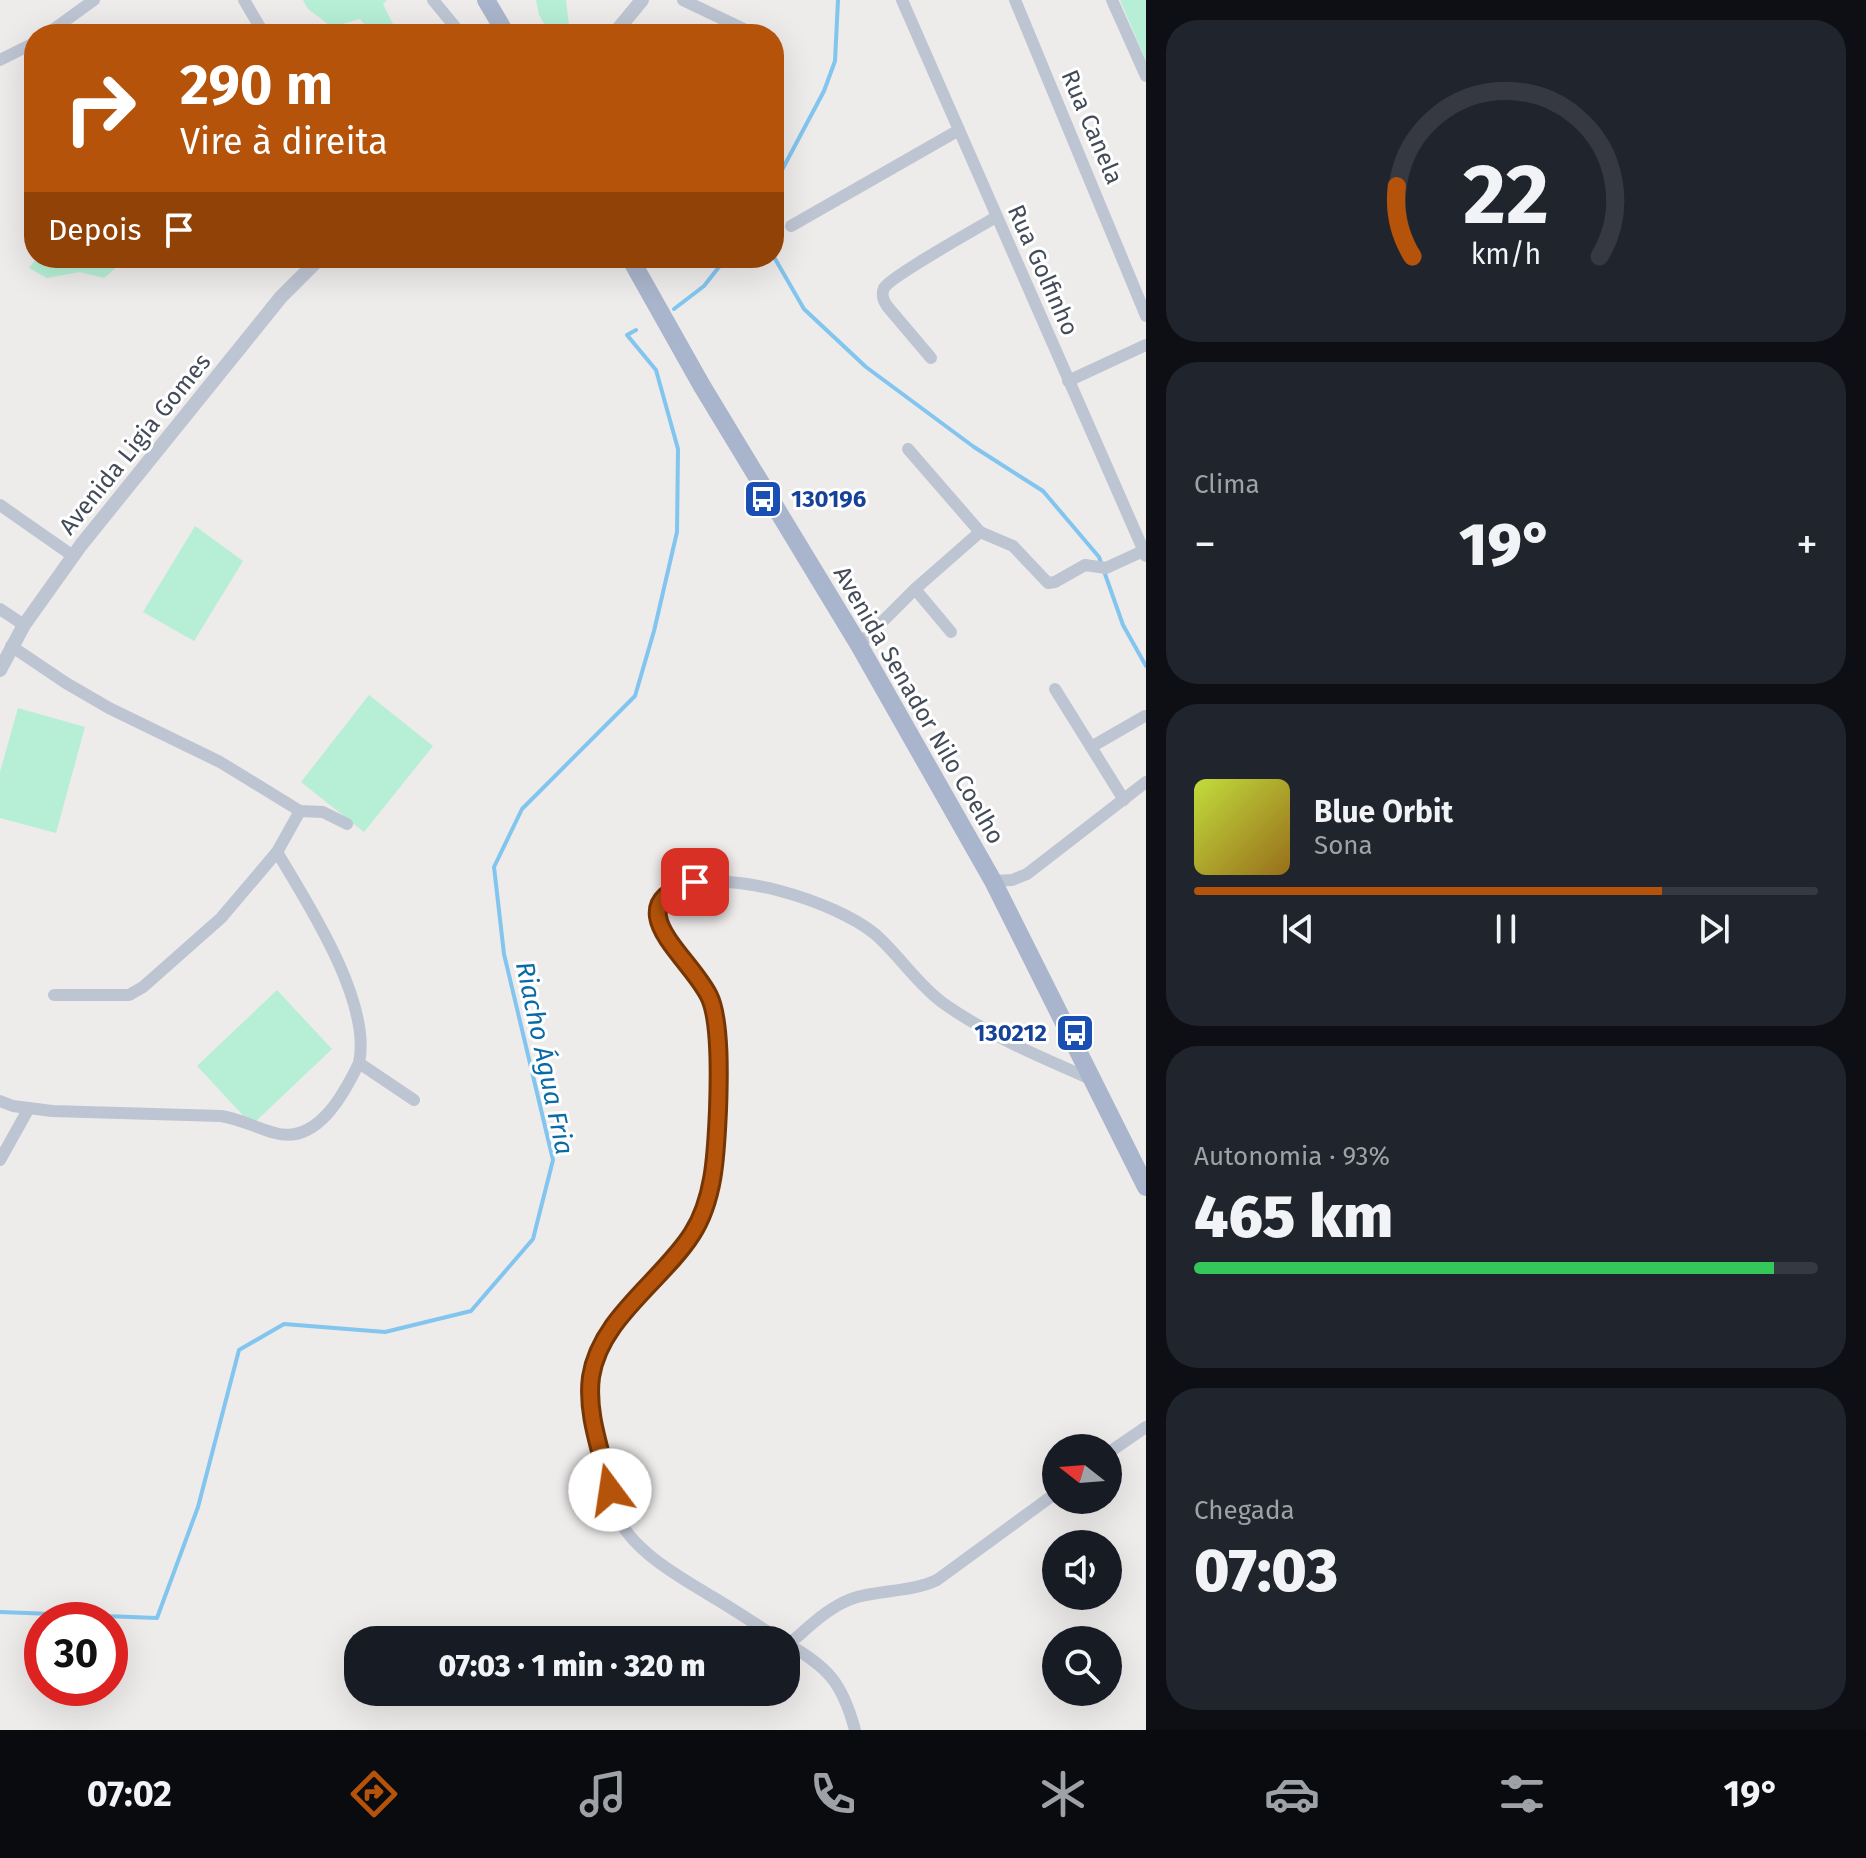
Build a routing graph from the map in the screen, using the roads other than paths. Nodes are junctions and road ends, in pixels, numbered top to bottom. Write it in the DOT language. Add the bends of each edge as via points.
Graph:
graph roads {
  1 [pos="94,0"];
  2 [pos="244,0"];
  3 [pos="433,0"];
  4 [pos="486,0"];
  5 [pos="642,0"];
  6 [pos="683,0"];
  7 [pos="902,0"];
  8 [pos="1015,0"];
  9 [pos="1112,0"];
  10 [pos="61,24"];
  11 [pos="258,24"];
  12 [pos="453,24"];
  13 [pos="500,24"];
  14 [pos="622,24"];
  15 [pos="733,24"];
  16 [pos="24,48"];
  17 [pos="0,60"];
  18 [pos="1146,76"];
  19 [pos="959,130"];
  20 [pos="996,217"];
  21 [pos="791,226"];
  22 [pos="310,268"];
  23 [pos="636,268"];
  24 [pos="1146,316"];
  25 [pos="1146,345"];
  26 [pos="931,358"];
  27 [pos="1068,381"];
  28 [pos="908,449"];
  29 [pos="0,505"];
  30 [pos="980,532"];
  31 [pos="1144,554"];
  32 [pos="73,556"];
  33 [pos="915,589"];
  34 [pos="0,609"];
  35 [pos="24,625"];
  36 [pos="951,632"];
  37 [pos="859,645"];
  38 [pos="11,646"];
  39 [pos="0,670"];
  40 [pos="1055,689"];
  41 [pos="1145,716"];
  42 [pos="1091,747"];
  43 [pos="1146,782"];
  44 [pos="1124,800"];
  45 [pos="300,811"];
  46 [pos="347,824"];
  47 [pos="277,852"];
  48 [pos="993,881"];
  49 [pos="54,995"];
  50 [pos="359,1063"];
  51 [pos="1091,1079"];
  52 [pos="414,1100"];
  53 [pos="0,1101"];
  54 [pos="29,1108"];
  55 [pos="0,1160"];
  56 [pos="1146,1187"];
  57 [pos="1146,1427"];
  58 [pos="1122,1443"];
  59 [pos="1042,1503"];
  60 [pos="758,1626"];
  61 [pos="800,1631"];
  62 [pos="800,1652"];
  63 [pos="855,1730"];
  1 -- 10 [label="street"];
  2 -- 11 [label="street"];
  3 -- 12 [label="street"];
  4 -- 13 [label="main road"];
  5 -- 14 [label="street"];
  6 -- 15 [label="street"];
  7 -- 19 [label="street, Rua Golfinho"];
  8 -- 24 [label="street, Rua Canela"];
  9 -- 18 [label="street"];
  16 -- 17 [label="street"];
  19 -- 20 [label="street, Rua Golfinho"];
  19 -- 21 [label="street"];
  20 -- 26 [label="street" via="884,288 887,306"];
  20 -- 27 [label="street, Rua Golfinho"];
  22 -- 32 [label="street, Avenida Ligia Gomes"];
  23 -- 37 [label="main road, Avenida Senador Nilo Coelho"];
  25 -- 27 [label="street"];
  27 -- 31 [label="street, Rua Golfinho"];
  28 -- 30 [label="street"];
  29 -- 32 [label="street"];
  30 -- 31 [label="street" via="1013,546 1048,583 1085,565 1103,569"];
  30 -- 33 [label="street"];
  32 -- 35 [label="street, Avenida Ligia Gomes"];
  33 -- 36 [label="street"];
  33 -- 37 [label="street"];
  34 -- 35 [label="street"];
  35 -- 38 [label="street, Avenida Ligia Gomes"];
  37 -- 48 [label="main road, Avenida Senador Nilo Coelho"];
  38 -- 39 [label="street, Avenida Ligia Gomes"];
  38 -- 45 [label="street" via="109,708 220,762"];
  40 -- 42 [label="street"];
  41 -- 42 [label="street"];
  42 -- 44 [label="street"];
  43 -- 44 [label="street"];
  44 -- 48 [label="street" via="1027,874"];
  45 -- 46 [label="street" via="323,812"];
  45 -- 47 [label="street"];
  47 -- 49 [label="street" via="221,918 143,987 129,995"];
  47 -- 50 [label="street" via="349,988 359,1021"];
  48 -- 51 [label="main road, Avenida Senador Nilo Coelho"];
  50 -- 52 [label="street"];
  50 -- 54 [label="street" via="343,1095 322,1118 293,1136 221,1116"];
  51 -- 56 [label="main road, Avenida Senador Nilo Coelho"];
  51 -- 60 [label="street" via="1016,1046 943,1002 877,936 833,909 713,879 676,887 657,906 658,924 710,997 718,1096 711,1189 694,1231 614,1325 600,1349 590,1400 615,1510 626,1529 677,1578"];
  53 -- 54 [label="street"];
  54 -- 55 [label="street"];
  57 -- 58 [label="street"];
  59 -- 61 [label="street" via="937,1580 857,1597"];
  62 -- 63 [label="street" via="836,1681"];
}
